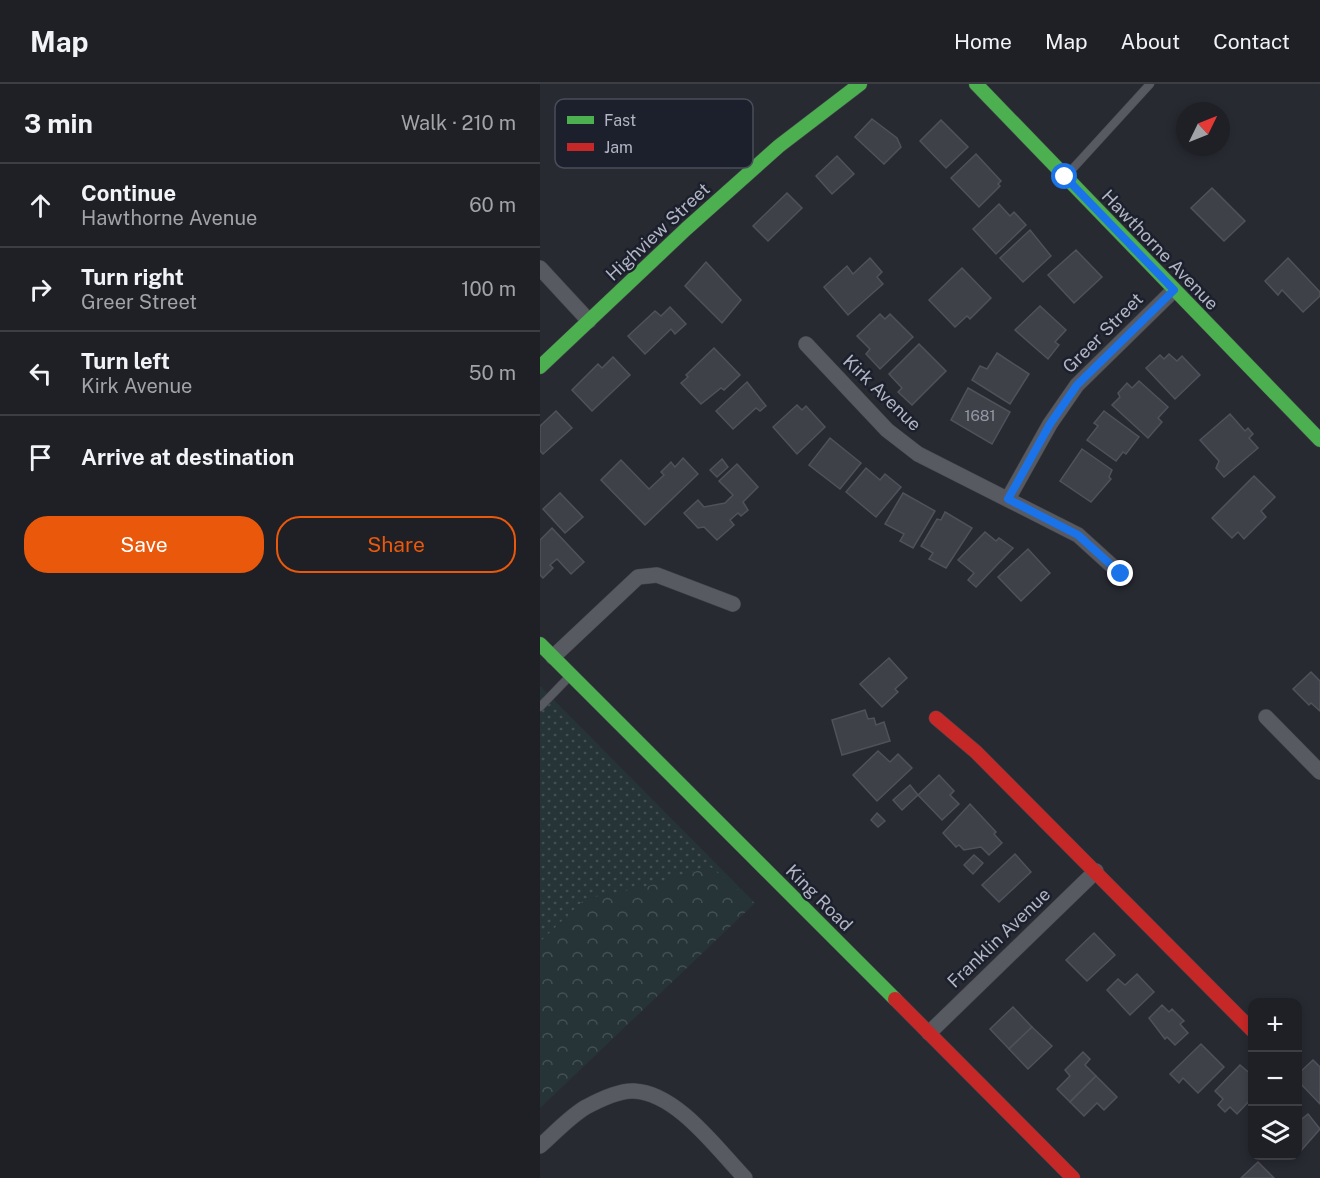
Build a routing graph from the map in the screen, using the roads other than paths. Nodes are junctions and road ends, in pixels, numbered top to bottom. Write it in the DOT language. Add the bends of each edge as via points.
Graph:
graph roads {
  1 [pos="860,84"];
  2 [pos="977,84"];
  3 [pos="1150,84"];
  4 [pos="1065,177"];
  5 [pos="540,268"];
  6 [pos="1174,290"];
  7 [pos="589,321"];
  8 [pos="806,344"];
  9 [pos="540,367"];
  10 [pos="1320,440"];
  11 [pos="1008,499"];
  12 [pos="1121,574"];
  13 [pos="733,604"];
  14 [pos="540,644"];
  15 [pos="553,657"];
  16 [pos="572,675"];
  17 [pos="540,707"];
  18 [pos="1266,717"];
  19 [pos="936,718"];
  20 [pos="1320,772"];
  21 [pos="1096,871"];
  22 [pos="1248,1026"];
  23 [pos="929,1033"];
  24 [pos="540,1146"];
  25 [pos="745,1178"];
  26 [pos="1073,1178"];
  1 -- 7 [label="street, Highview Street" via="779,146"];
  2 -- 4 [label="street, Hawthorne Avenue"];
  3 -- 4 [label="lane"];
  4 -- 6 [label="street, Hawthorne Avenue"];
  5 -- 7 [label="street"];
  6 -- 10 [label="street, Hawthorne Avenue"];
  6 -- 11 [label="street, Greer Street" via="1077,385"];
  7 -- 9 [label="street, Highview Street"];
  8 -- 11 [label="street, Kirk Avenue" via="887,430 918,454"];
  11 -- 12 [label="street, Kirk Avenue" via="1078,535"];
  13 -- 15 [label="street" via="657,575 638,577"];
  14 -- 15 [label="street, King Road"];
  15 -- 16 [label="street, King Road"];
  16 -- 17 [label="lane"];
  16 -- 23 [label="street, King Road"];
  18 -- 20 [label="street"];
  19 -- 21 [label="street" via="976,752"];
  21 -- 22 [label="street"];
  21 -- 23 [label="street, Franklin Avenue"];
  23 -- 26 [label="street, King Road"];
  24 -- 25 [label="street" via="584,1108 633,1091 655,1096 676,1108"];
}
